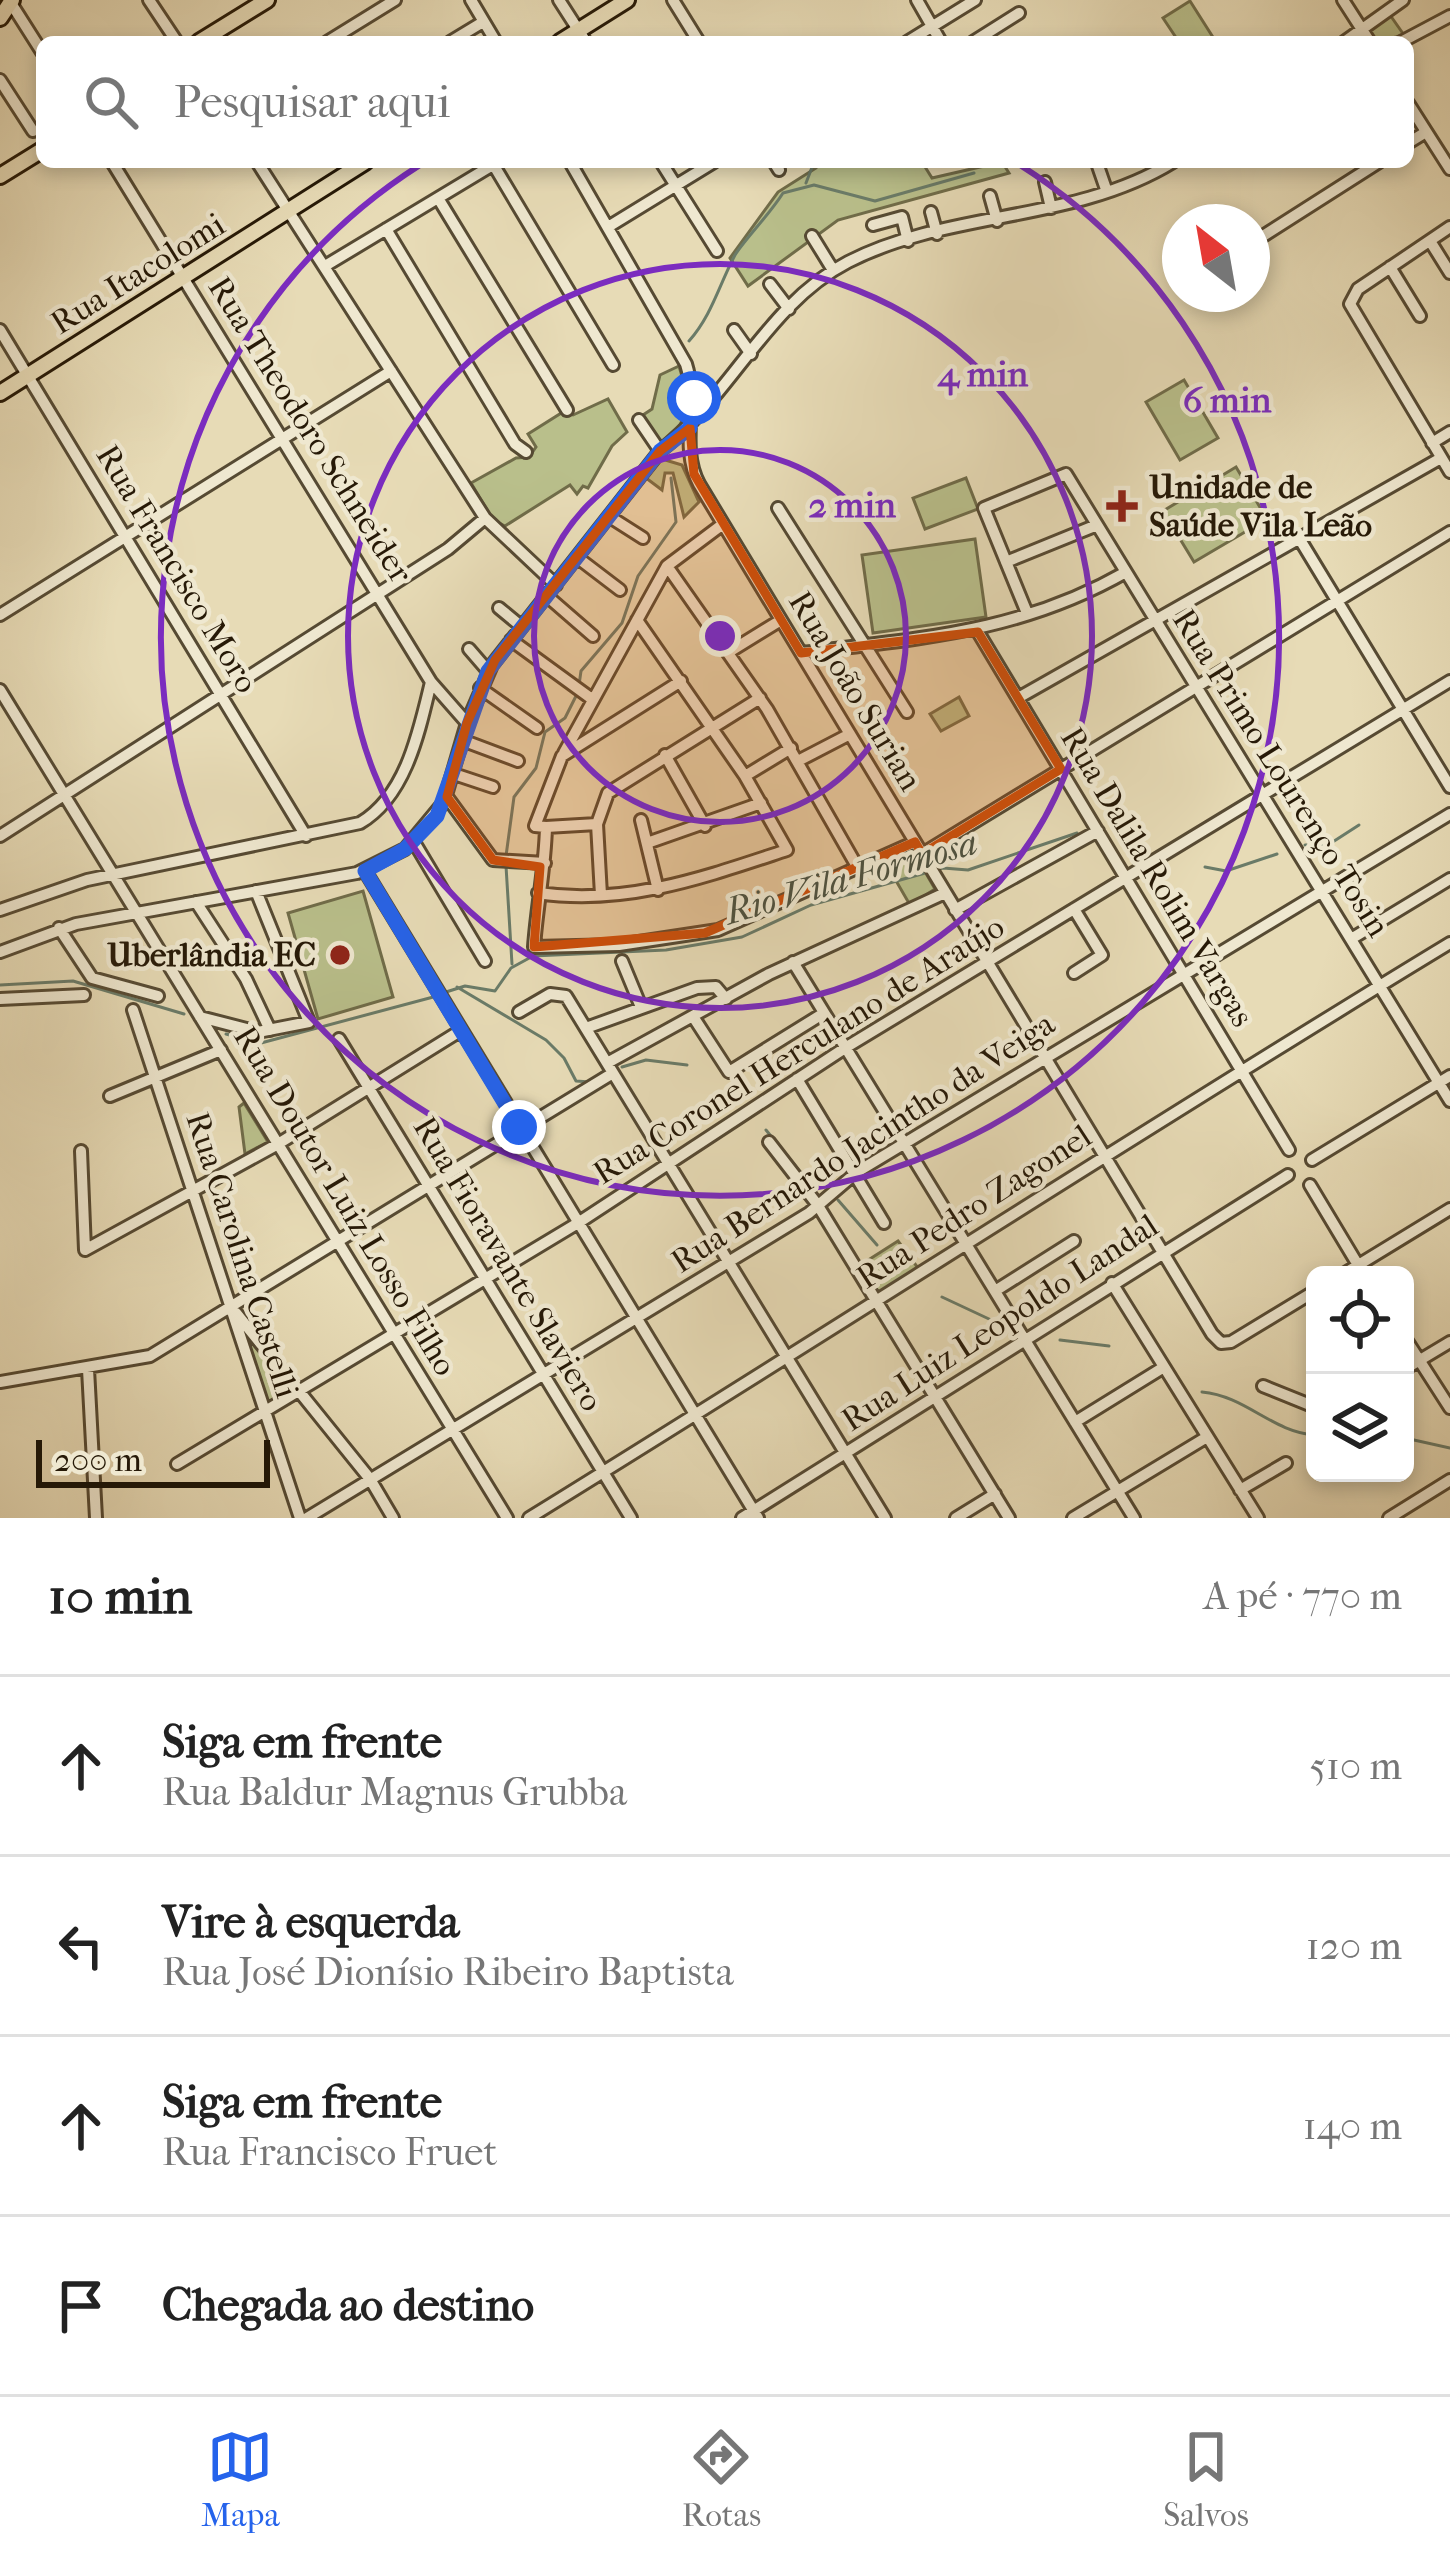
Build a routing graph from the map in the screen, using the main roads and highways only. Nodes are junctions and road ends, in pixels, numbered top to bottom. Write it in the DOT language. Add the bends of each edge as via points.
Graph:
graph roads {
  1 [pos="11,0"];
  2 [pos="267,0"];
  3 [pos="627,0"];
  4 [pos="0,18"];
  5 [pos="209,36"];
  6 [pos="582,36"];
  7 [pos="36,154"];
  8 [pos="355,168"];
  9 [pos="0,176"];
  10 [pos="0,393"];
  1 -- 4 [label="main road"];
  2 -- 5 [label="main road"];
  3 -- 6 [label="main road"];
  7 -- 9 [label="main road"];
  8 -- 10 [label="main road, Rua Itacolomi"];
}
